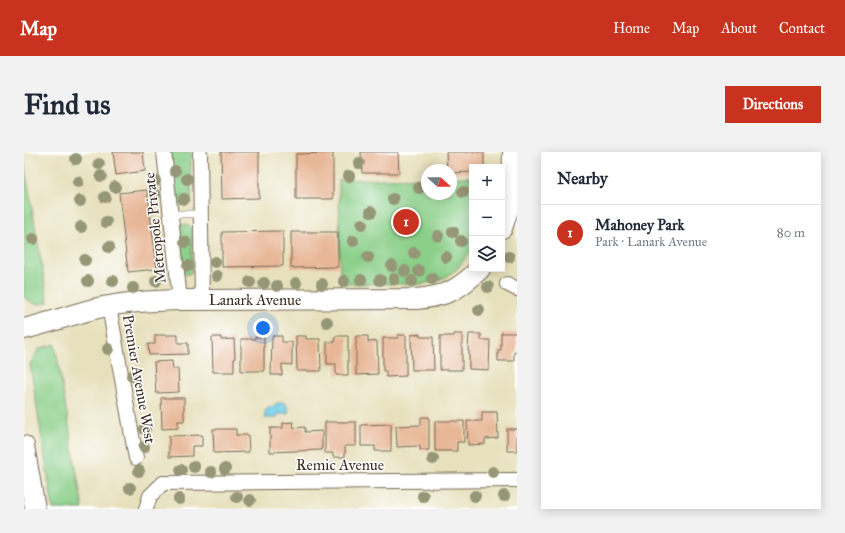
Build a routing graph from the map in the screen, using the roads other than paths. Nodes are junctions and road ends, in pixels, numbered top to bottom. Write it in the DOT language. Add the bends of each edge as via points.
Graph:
graph roads {
  1 [pos="164,152"];
  2 [pos="200,152"];
  3 [pos="512,152"];
  4 [pos="170,214"];
  5 [pos="201,214"];
  6 [pos="505,219"];
  7 [pos="477,272"];
  8 [pos="180,300"];
  9 [pos="202,300"];
  10 [pos="100,308"];
  11 [pos="24,329"];
  12 [pos="24,446"];
  13 [pos="136,458"];
  14 [pos="517,480"];
  15 [pos="35,509"];
  16 [pos="146,509"];
  1 -- 4 [label="street, Metropole Private"];
  2 -- 5 [label="street"];
  3 -- 6 [label="street" via="512,191"];
  4 -- 5 [label="lane"];
  4 -- 8 [label="street, Metropole Private"];
  5 -- 9 [label="street"];
  7 -- 9 [label="street, Lanark Avenue" via="454,290 430,298"];
  8 -- 9 [label="street, Lanark Avenue"];
  8 -- 10 [label="street, Lanark Avenue"];
  10 -- 11 [label="street, Lanark Avenue"];
  10 -- 13 [label="street, Premier Avenue West"];
  12 -- 15 [label="street"];
  14 -- 16 [label="street, Remic Avenue" via="163,483 150,496"];
}
